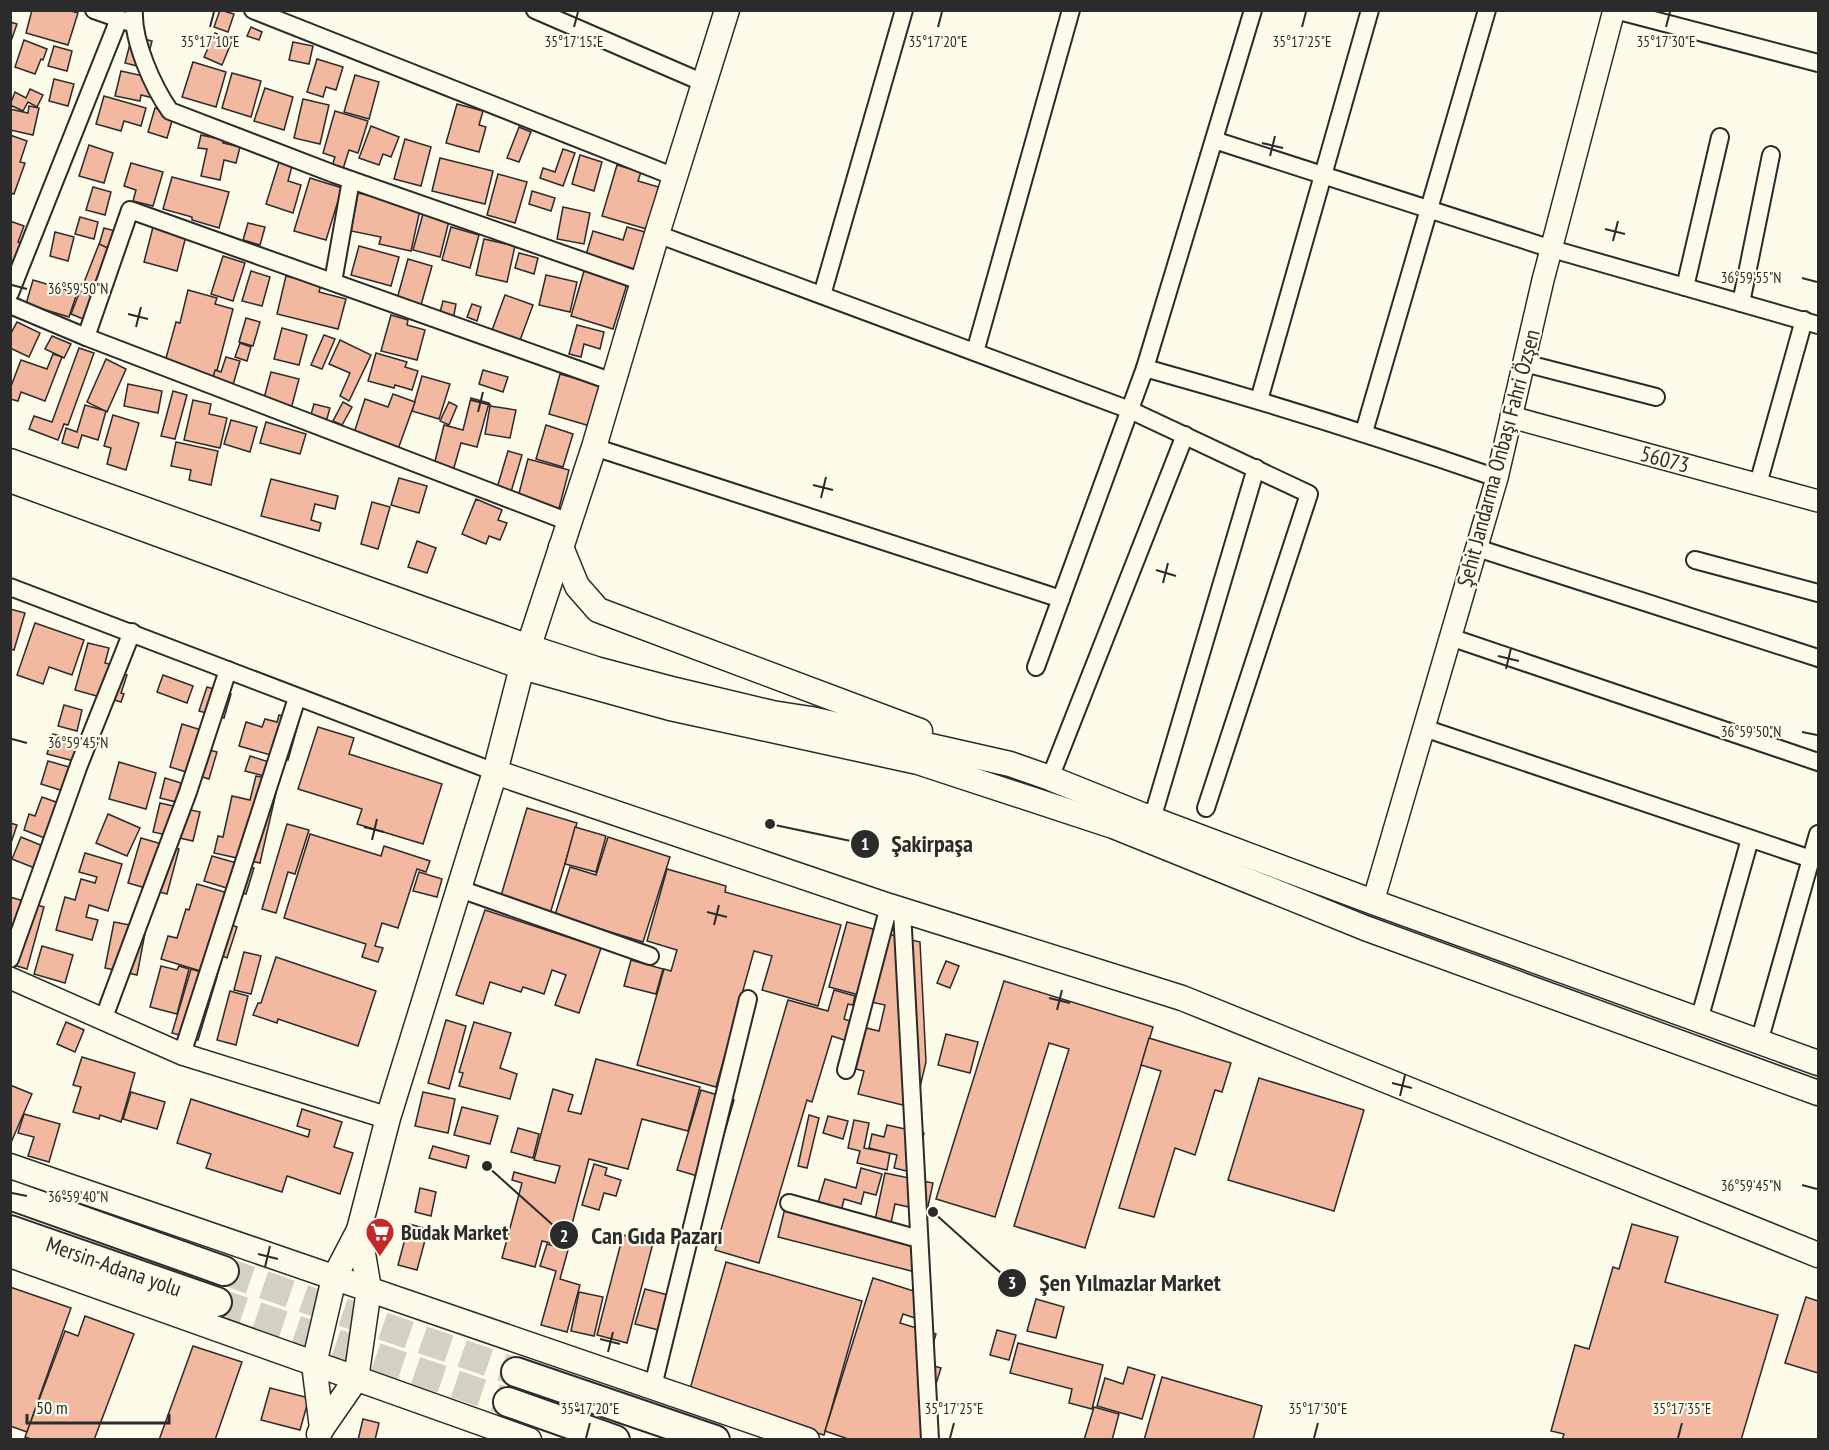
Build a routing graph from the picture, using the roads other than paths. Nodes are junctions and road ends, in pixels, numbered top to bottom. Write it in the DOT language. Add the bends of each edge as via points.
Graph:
graph roads {
  1 [pos="94,10"];
  2 [pos="254,10"];
  3 [pos="535,10"];
  4 [pos="727,10"];
  5 [pos="904,10"];
  6 [pos="1071,10"];
  7 [pos="1253,10"];
  8 [pos="1370,10"];
  9 [pos="1487,10"];
  10 [pos="1615,10"];
  11 [pos="129,18"];
  12 [pos="1818,63"];
  13 [pos="704,83"];
  14 [pos="1720,137"];
  15 [pos="1214,140"];
  16 [pos="1771,154"];
  17 [pos="1323,176"];
  18 [pos="675,177"];
  19 [pos="351,180"];
  20 [pos="1429,209"];
  21 [pos="657,234"];
  22 [pos="1552,249"];
  23 [pos="333,282"];
  24 [pos="643,282"];
  25 [pos="1685,286"];
  26 [pos="10,293"];
  27 [pos="822,295"];
  28 [pos="1741,303"];
  29 [pos="10,305"];
  30 [pos="1815,323"];
  31 [pos="86,337"];
  32 [pos="975,352"];
  33 [pos="1524,363"];
  34 [pos="1145,368"];
  35 [pos="613,382"];
  36 [pos="1656,397"];
  37 [pos="1259,400"];
  38 [pos="1130,410"];
  39 [pos="1511,417"];
  40 [pos="1364,432"];
  41 [pos="1185,435"];
  42 [pos="594,447"];
  43 [pos="10,461"];
  44 [pos="1256,468"];
  45 [pos="1497,478"];
  46 [pos="10,480"];
  47 [pos="1758,484"];
  48 [pos="1818,501"];
  49 [pos="570,522"];
  50 [pos="561,547"];
  51 [pos="1477,548"];
  52 [pos="1695,560"];
  53 [pos="10,587"];
  54 [pos="1818,593"];
  55 [pos="1061,598"];
  56 [pos="132,632"];
  57 [pos="1450,638"];
  58 [pos="526,657"];
  59 [pos="1818,658"];
  60 [pos="1036,667"];
  61 [pos="228,670"];
  62 [pos="297,698"];
  63 [pos="1424,728"];
  64 [pos="1818,762"];
  65 [pos="1010,764"];
  66 [pos="495,772"];
  67 [pos="1050,778"];
  68 [pos="1206,808"];
  69 [pos="1152,819"];
  70 [pos="1818,834"];
  71 [pos="1750,838"];
  72 [pos="1811,860"];
  73 [pos="460,889"];
  74 [pos="1373,902"];
  75 [pos="896,908"];
  76 [pos="650,956"];
  77 [pos="10,959"];
  78 [pos="10,978"];
  79 [pos="748,999"];
  80 [pos="103,1020"];
  81 [pos="1699,1020"];
  82 [pos="1759,1042"];
  83 [pos="182,1054"];
  84 [pos="1818,1063"];
  85 [pos="846,1070"];
  86 [pos="1818,1093"];
  87 [pos="388,1118"];
  88 [pos="10,1166"];
  89 [pos="10,1195"];
  90 [pos="789,1203"];
  91 [pos="10,1230"];
  92 [pos="359,1230"];
  93 [pos="919,1239"];
  94 [pos="1818,1255"];
  95 [pos="10,1256"];
  96 [pos="224,1271"];
  97 [pos="334,1278"];
  98 [pos="369,1289"];
  99 [pos="217,1302"];
  100 [pos="314,1364"];
  101 [pos="516,1372"];
  102 [pos="356,1379"];
  103 [pos="653,1386"];
  104 [pos="508,1402"];
  105 [pos="320,1434"];
  106 [pos="529,1440"];
  107 [pos="615,1440"];
  108 [pos="715,1440"];
  109 [pos="807,1440"];
  110 [pos="930,1440"];
  1 -- 11 [label="street"];
  2 -- 18 [label="street"];
  3 -- 13 [label="street"];
  4 -- 13 [label="main road"];
  5 -- 27 [label="street"];
  6 -- 32 [label="street"];
  7 -- 15 [label="street"];
  8 -- 17 [label="street"];
  9 -- 20 [label="street"];
  10 -- 12 [label="street"];
  10 -- 22 [label="street, Şehit Jandarma Onbaşı Fahri Özşen"];
  11 -- 19 [label="street" via="155,89 170,111"];
  11 -- 26 [label="street"];
  13 -- 18 [label="main road"];
  14 -- 25 [label="street"];
  15 -- 17 [label="street"];
  15 -- 34 [label="street"];
  16 -- 28 [label="street"];
  17 -- 20 [label="street"];
  17 -- 37 [label="street"];
  18 -- 21 [label="main road"];
  19 -- 23 [label="street"];
  19 -- 24 [label="street"];
  20 -- 22 [label="street"];
  20 -- 40 [label="street"];
  21 -- 24 [label="main road"];
  21 -- 27 [label="street"];
  22 -- 25 [label="street"];
  22 -- 33 [label="street, Şehit Jandarma Onbaşı Fahri Özşen"];
  23 -- 31 [label="street" via="130,210"];
  23 -- 35 [label="street"];
  24 -- 35 [label="main road"];
  25 -- 28 [label="street"];
  27 -- 32 [label="street"];
  28 -- 30 [label="street"];
  29 -- 31 [label="street"];
  30 -- 47 [label="street"];
  31 -- 49 [label="street"];
  32 -- 38 [label="street"];
  33 -- 36 [label="street"];
  33 -- 39 [label="street, Şehit Jandarma Onbaşı Fahri Özşen"];
  34 -- 37 [label="street"];
  34 -- 38 [label="street"];
  35 -- 42 [label="main road"];
  37 -- 40 [label="street"];
  38 -- 41 [label="street"];
  38 -- 55 [label="street"];
  39 -- 45 [label="street, Şehit Jandarma Onbaşı Fahri Özşen"];
  39 -- 47 [label="street, 56073"];
  40 -- 45 [label="street"];
  41 -- 44 [label="street"];
  41 -- 67 [label="street"];
  42 -- 49 [label="main road"];
  42 -- 55 [label="street"];
  43 -- 58 [label="main road"];
  44 -- 68 [label="street" via="1309,494"];
  44 -- 69 [label="street"];
  45 -- 51 [label="street, Şehit Jandarma Onbaşı Fahri Özşen"];
  46 -- 58 [label="main road"];
  47 -- 48 [label="street, 56073"];
  49 -- 50 [label="main road"];
  50 -- 58 [label="main road"];
  50 -- 65 [label="main road" via="577,586 598,610"];
  51 -- 57 [label="street, Şehit Jandarma Onbaşı Fahri Özşen"];
  51 -- 59 [label="street"];
  52 -- 54 [label="street"];
  53 -- 56 [label="street"];
  55 -- 60 [label="street"];
  56 -- 61 [label="street"];
  56 -- 77 [label="street" via="79,765"];
  57 -- 63 [label="street, Şehit Jandarma Onbaşı Fahri Özşen"];
  57 -- 64 [label="street"];
  58 -- 65 [label="main road" via="596,669 772,713"];
  58 -- 66 [label="main road"];
  58 -- 86 [label="main road" via="670,708 929,766 1113,826 1365,928"];
  61 -- 62 [label="street"];
  61 -- 80 [label="street" via="188,792"];
  62 -- 66 [label="street"];
  62 -- 83 [label="street"];
  63 -- 71 [label="street"];
  63 -- 74 [label="street, Şehit Jandarma Onbaşı Fahri Özşen"];
  65 -- 67 [label="main road"];
  66 -- 73 [label="main road"];
  66 -- 75 [label="main road"];
  67 -- 69 [label="main road"];
  69 -- 74 [label="main road"];
  70 -- 72 [label="street"];
  71 -- 72 [label="street"];
  71 -- 81 [label="street"];
  72 -- 82 [label="street"];
  73 -- 76 [label="street"];
  73 -- 87 [label="main road"];
  74 -- 81 [label="main road"];
  75 -- 85 [label="street"];
  75 -- 93 [label="street"];
  75 -- 94 [label="main road" via="1182,998"];
  78 -- 80 [label="street"];
  79 -- 103 [label="street"];
  80 -- 83 [label="street"];
  81 -- 82 [label="main road"];
  82 -- 84 [label="main road"];
  83 -- 87 [label="street"];
  87 -- 92 [label="main road"];
  88 -- 97 [label="main road"];
  89 -- 96 [label="highway, Mersin-Adana yolu"];
  90 -- 93 [label="street"];
  91 -- 99 [label="highway, Mersin-Adana yolu"];
  92 -- 97 [label="main road"];
  92 -- 98 [label="main road"];
  93 -- 110 [label="street"];
  95 -- 100 [label="main road"];
  97 -- 98 [label="main road"];
  97 -- 100 [label="main road"];
  98 -- 102 [label="main road"];
  98 -- 103 [label="main road"];
  100 -- 102 [label="main road"];
  100 -- 105 [label="main road"];
  101 -- 108 [label="highway"];
  102 -- 105 [label="main road"];
  102 -- 106 [label="main road"];
  103 -- 109 [label="main road"];
  104 -- 107 [label="highway"];
}
